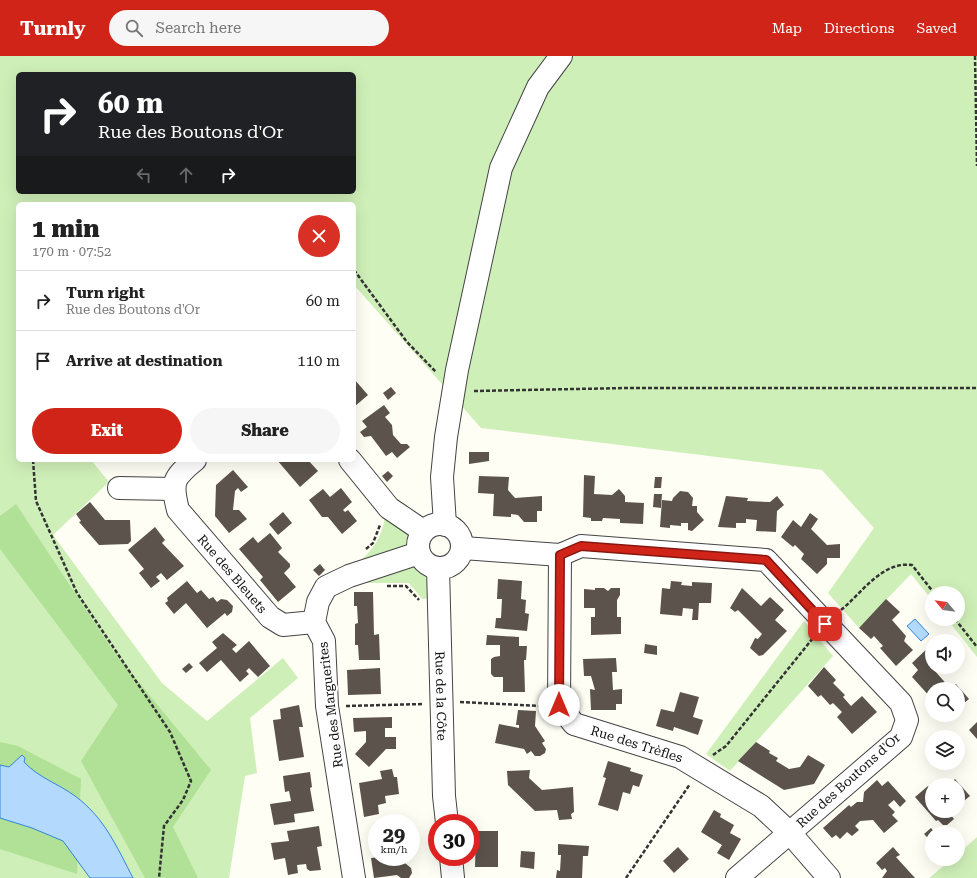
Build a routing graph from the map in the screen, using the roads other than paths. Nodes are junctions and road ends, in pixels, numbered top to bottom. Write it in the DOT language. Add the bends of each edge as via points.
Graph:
graph roads {
  1 [pos="561,56"];
  2 [pos="192,462"];
  3 [pos="352,462"];
  4 [pos="119,488"];
  5 [pos="173,489"];
  6 [pos="445,525"];
  7 [pos="423,531"];
  8 [pos="463,548"];
  9 [pos="420,553"];
  10 [pos="560,555"];
  11 [pos="438,568"];
  12 [pos="314,622"];
  13 [pos="446,814"];
  14 [pos="790,833"];
  15 [pos="452,866"];
  16 [pos="354,878"];
  17 [pos="454,878"];
  18 [pos="737,878"];
  19 [pos="829,878"];
  1 -- 6 [label="street" via="538,86 501,168 457,370 446,437 442,478"];
  2 -- 5 [label="street" via="180,472"];
  3 -- 7 [label="street" via="389,508"];
  4 -- 5 [label="street"];
  5 -- 12 [label="street, Rue des Bleuets" via="178,510 270,617 283,625"];
  6 -- 7 [label="street" via="435,525"];
  6 -- 8 [label="street" via="458,533"];
  7 -- 9 [label="street" via="419,544"];
  8 -- 10 [label="street, Rue des Boutons d'Or"];
  8 -- 11 [label="street" via="458,559 449,567"];
  9 -- 11 [label="street" via="430,566"];
  9 -- 12 [label="street" via="349,576 326,587 318,602"];
  10 -- 14 [label="street, Rue des Trèfles" via="559,705 574,724 680,757 761,806"];
  10 -- 14 [label="street, Rue des Boutons d'Or" via="581,546 766,560 901,702 907,720 901,737"];
  11 -- 13 [label="street, Rue de la Côte" via="433,699"];
  12 -- 16 [label="street, Rue des Marguerites" via="324,641 327,706"];
  14 -- 18 [label="street, Rue des Boutons d'Or"];
  14 -- 19 [label="street, Rue des Trèfles"];
  15 -- 17 [label="street"];
}
